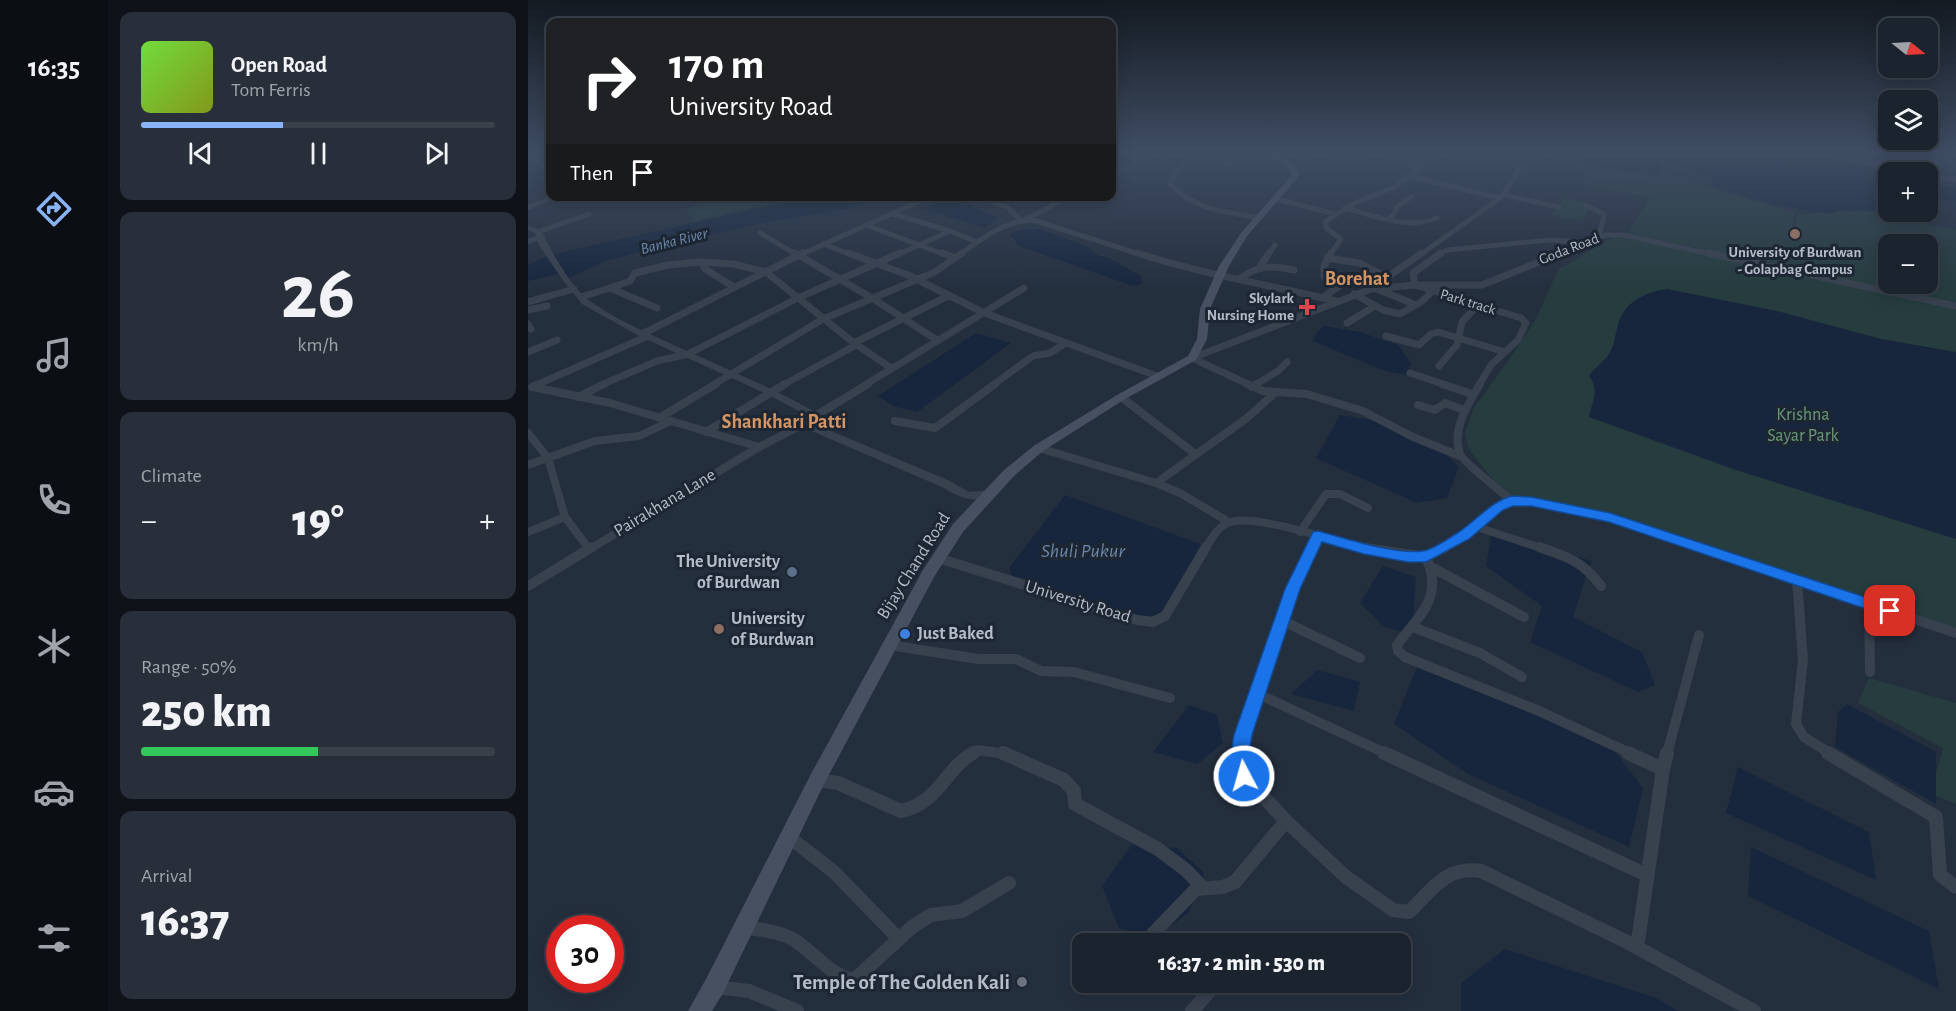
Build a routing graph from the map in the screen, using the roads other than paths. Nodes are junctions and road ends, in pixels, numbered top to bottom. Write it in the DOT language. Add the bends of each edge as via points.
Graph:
graph roads {
  1 [pos="1186,197"];
  2 [pos="1371,197"];
  3 [pos="1410,197"];
  4 [pos="1499,197"];
  5 [pos="1507,197"];
  6 [pos="1276,199"];
  7 [pos="546,200"];
  8 [pos="920,201"];
  9 [pos="991,201"];
  10 [pos="1004,201"];
  11 [pos="1059,201"];
  12 [pos="997,204"];
  13 [pos="529,206"];
  14 [pos="1559,207"];
  15 [pos="1586,207"];
  16 [pos="1345,208"];
  17 [pos="589,214"];
  18 [pos="893,214"];
  19 [pos="1335,214"];
  20 [pos="1260,218"];
  21 [pos="1437,218"];
  22 [pos="1024,219"];
  23 [pos="1389,219"];
  24 [pos="866,225"];
  25 [pos="528,227"];
  26 [pos="950,231"];
  27 [pos="760,233"];
  28 [pos="1599,237"];
  29 [pos="541,238"];
  30 [pos="528,241"];
  31 [pos="977,242"];
  32 [pos="1584,243"];
  33 [pos="823,244"];
  34 [pos="1275,245"];
  35 [pos="916,246"];
  36 [pos="799,255"];
  37 [pos="955,258"];
  38 [pos="1326,258"];
  39 [pos="706,263"];
  40 [pos="876,263"];
  41 [pos="1262,265"];
  42 [pos="1294,270"];
  43 [pos="766,272"];
  44 [pos="1221,276"];
  45 [pos="1387,277"];
  46 [pos="1239,279"];
  47 [pos="838,280"];
  48 [pos="916,280"];
  49 [pos="1415,285"];
  50 [pos="610,288"];
  51 [pos="734,288"];
  52 [pos="1024,288"];
  53 [pos="1373,289"];
  54 [pos="1433,291"];
  55 [pos="578,293"];
  56 [pos="1354,294"];
  57 [pos="948,296"];
  58 [pos="798,298"];
  59 [pos="872,298"];
  60 [pos="1322,298"];
  61 [pos="1336,301"];
  62 [pos="528,302"];
  63 [pos="1416,305"];
  64 [pos="1478,305"];
  65 [pos="547,306"];
  66 [pos="1375,306"];
  67 [pos="1956,306"];
  68 [pos="657,308"];
  69 [pos="528,310"];
  70 [pos="982,312"];
  71 [pos="900,318"];
  72 [pos="823,319"];
  73 [pos="1347,323"];
  74 [pos="645,335"];
  75 [pos="1386,336"];
  76 [pos="1460,338"];
  77 [pos="557,340"];
  78 [pos="937,340"];
  79 [pos="1066,343"];
  80 [pos="855,344"];
  81 [pos="528,352"];
  82 [pos="1505,352"];
  83 [pos="688,354"];
  84 [pos="1192,358"];
  85 [pos="1287,362"];
  86 [pos="1440,366"];
  87 [pos="891,368"];
  88 [pos="1410,373"];
  89 [pos="731,374"];
  90 [pos="1157,376"];
  91 [pos="1252,387"];
  92 [pos="531,388"];
  93 [pos="771,392"];
  94 [pos="1275,393"];
  95 [pos="1472,394"];
  96 [pos="578,397"];
  97 [pos="1121,397"];
  98 [pos="1418,405"];
  99 [pos="1464,410"];
  100 [pos="815,416"];
  101 [pos="659,418"];
  102 [pos="671,421"];
  103 [pos="895,421"];
  104 [pos="804,424"];
  105 [pos="706,432"];
  106 [pos="528,434"];
  107 [pos="759,447"];
  108 [pos="1039,448"];
  109 [pos="1194,453"];
  110 [pos="1460,456"];
  111 [pos="548,458"];
  112 [pos="528,465"];
  113 [pos="1156,483"];
  114 [pos="988,494"];
  115 [pos="1512,501"];
  116 [pos="1368,508"];
  117 [pos="565,517"];
  118 [pos="1229,522"];
  119 [pos="1474,526"];
  120 [pos="528,532"];
  121 [pos="1300,532"];
  122 [pos="1318,536"];
  123 [pos="589,549"];
  124 [pos="1426,557"];
  125 [pos="938,558"];
  126 [pos="1433,568"];
  127 [pos="1797,580"];
  128 [pos="528,586"];
  129 [pos="1601,586"];
  130 [pos="1869,604"];
  131 [pos="1524,616"];
  132 [pos="1281,620"];
  133 [pos="1413,627"];
  134 [pos="1956,633"];
  135 [pos="1699,635"];
  136 [pos="889,645"];
  137 [pos="1360,658"];
  138 [pos="1870,672"];
  139 [pos="1522,677"];
  140 [pos="1256,693"];
  141 [pos="1170,698"];
  142 [pos="1663,769"];
  143 [pos="817,780"];
  144 [pos="1287,820"];
  145 [pos="789,837"];
  146 [pos="1647,875"];
  147 [pos="1010,883"];
  148 [pos="1201,886"];
  149 [pos="1956,887"];
  150 [pos="743,928"];
  151 [pos="1156,933"];
  152 [pos="899,939"];
  153 [pos="1638,948"];
  154 [pos="714,987"];
  155 [pos="1208,993"];
  156 [pos="699,1011"];
  157 [pos="797,1011"];
  158 [pos="1192,1011"];
  159 [pos="1754,1011"];
  1 -- 20 [label="street" via="1195,203"];
  2 -- 16 [label="street"];
  3 -- 23 [label="street"];
  4 -- 45 [label="street"];
  5 -- 14 [label="street"];
  6 -- 19 [label="street"];
  6 -- 20 [label="main road"];
  7 -- 13 [label="street"];
  8 -- 18 [label="street"];
  9 -- 12 [label="street"];
  10 -- 12 [label="street"];
  11 -- 22 [label="street"];
  12 -- 22 [label="street" via="1014,210"];
  15 -- 28 [label="street" via="1604,214"];
  16 -- 19 [label="street"];
  16 -- 23 [label="street"];
  17 -- 29 [label="street"];
  18 -- 24 [label="street"];
  18 -- 26 [label="street"];
  19 -- 38 [label="street" via="1325,225 1341,238"];
  20 -- 44 [label="main road" via="1233,250"];
  21 -- 23 [label="street" via="1420,224"];
  22 -- 31 [label="street"];
  22 -- 44 [label="street"];
  24 -- 33 [label="street"];
  24 -- 35 [label="street"];
  25 -- 29 [label="street"];
  26 -- 31 [label="street"];
  26 -- 35 [label="street"];
  27 -- 36 [label="street"];
  28 -- 32 [label="street, Goda Road"];
  28 -- 67 [label="street, Goda Road" via="1624,235"];
  29 -- 30 [label="street"];
  29 -- 55 [label="street"];
  31 -- 37 [label="street"];
  32 -- 49 [label="street, Goda Road" via="1482,285"];
  32 -- 49 [label="street" via="1550,240 1448,250 1416,268 1412,278"];
  33 -- 36 [label="street"];
  33 -- 40 [label="street"];
  34 -- 41 [label="street"];
  35 -- 37 [label="street"];
  35 -- 40 [label="street"];
  36 -- 43 [label="street"];
  36 -- 47 [label="street"];
  37 -- 48 [label="street"];
  38 -- 45 [label="street" via="1359,263"];
  38 -- 60 [label="street" via="1323,275 1338,286"];
  39 -- 43 [label="street" via="723,261"];
  39 -- 50 [label="street" via="701,260 660,266 635,273 630,281"];
  39 -- 51 [label="street" via="705,269"];
  40 -- 47 [label="street"];
  40 -- 48 [label="street"];
  41 -- 42 [label="street"];
  41 -- 46 [label="street"];
  43 -- 51 [label="street"];
  43 -- 58 [label="street"];
  44 -- 46 [label="street"];
  44 -- 84 [label="main road" via="1205,309 1202,339"];
  45 -- 53 [label="street"];
  46 -- 60 [label="street"];
  47 -- 58 [label="street"];
  47 -- 59 [label="street"];
  48 -- 57 [label="street"];
  48 -- 59 [label="street"];
  49 -- 53 [label="street, Goda Road"];
  49 -- 54 [label="street, Park track"];
  50 -- 55 [label="street"];
  50 -- 68 [label="street"];
  51 -- 74 [label="street"];
  52 -- 70 [label="street"];
  53 -- 56 [label="street, Goda Road"];
  53 -- 63 [label="street"];
  54 -- 63 [label="street"];
  54 -- 64 [label="street, Park track"];
  55 -- 62 [label="street"];
  55 -- 74 [label="street" via="597,309"];
  56 -- 61 [label="street, Goda Road"];
  56 -- 66 [label="street"];
  57 -- 70 [label="street"];
  57 -- 71 [label="street"];
  58 -- 72 [label="street"];
  58 -- 83 [label="street"];
  59 -- 71 [label="street"];
  59 -- 72 [label="street"];
  60 -- 61 [label="street"];
  61 -- 84 [label="street, Goda Road"];
  63 -- 66 [label="street" via="1395,314"];
  64 -- 76 [label="street" via="1462,322"];
  64 -- 82 [label="street, Park track" via="1526,323 1518,340"];
  65 -- 69 [label="street"];
  66 -- 73 [label="street"];
  70 -- 78 [label="street"];
  70 -- 79 [label="street"];
  71 -- 78 [label="street"];
  71 -- 80 [label="street"];
  72 -- 80 [label="street"];
  72 -- 89 [label="street"];
  74 -- 83 [label="street"];
  74 -- 92 [label="street"];
  75 -- 76 [label="street" via="1419,345 1435,333"];
  76 -- 82 [label="street"];
  76 -- 86 [label="street"];
  77 -- 81 [label="street"];
  78 -- 87 [label="street"];
  79 -- 90 [label="street"];
  79 -- 103 [label="street" via="1054,352 1028,359 935,428"];
  80 -- 87 [label="street"];
  80 -- 93 [label="street"];
  82 -- 95 [label="street"];
  83 -- 89 [label="street"];
  83 -- 96 [label="street" via="657,361"];
  84 -- 90 [label="main road, Bijay Chand Road"];
  84 -- 91 [label="street"];
  85 -- 91 [label="street"];
  87 -- 100 [label="street"];
  88 -- 95 [label="street"];
  89 -- 93 [label="street"];
  89 -- 101 [label="street"];
  90 -- 97 [label="main road, Bijay Chand Road"];
  91 -- 94 [label="street"];
  92 -- 96 [label="street"];
  93 -- 100 [label="street"];
  93 -- 105 [label="street"];
  94 -- 109 [label="street" via="1247,420"];
  94 -- 110 [label="street" via="1307,394 1363,411"];
  95 -- 99 [label="street"];
  96 -- 101 [label="street"];
  97 -- 108 [label="main road, Bijay Chand Road"];
  97 -- 109 [label="street"];
  98 -- 99 [label="street" via="1435,410 1444,403"];
  99 -- 110 [label="street" via="1457,438"];
  100 -- 104 [label="street"];
  101 -- 102 [label="street"];
  102 -- 105 [label="street"];
  102 -- 111 [label="street" via="639,436 595,441"];
  104 -- 107 [label="street, Pairakhana Lane"];
  104 -- 114 [label="street" via="946,484 960,494"];
  105 -- 107 [label="street"];
  106 -- 111 [label="street"];
  107 -- 123 [label="street, Pairakhana Lane"];
  108 -- 113 [label="street"];
  108 -- 114 [label="main road, Bijay Chand Road"];
  109 -- 113 [label="street"];
  110 -- 115 [label="street"];
  111 -- 112 [label="street"];
  111 -- 117 [label="street"];
  113 -- 118 [label="street"];
  114 -- 125 [label="main road, Bijay Chand Road"];
  115 -- 119 [label="street"];
  115 -- 127 [label="street" via="1531,501 1610,518"];
  116 -- 121 [label="street" via="1340,494 1326,494"];
  117 -- 120 [label="street"];
  117 -- 123 [label="street"];
  118 -- 121 [label="street" via="1254,521"];
  118 -- 125 [label="street, University Road" via="1216,531 1165,616 1153,622"];
  119 -- 124 [label="street"];
  119 -- 129 [label="street" via="1574,560 1588,568"];
  121 -- 122 [label="street"];
  122 -- 124 [label="street" via="1364,549"];
  122 -- 132 [label="street"];
  123 -- 128 [label="street, Pairakhana Lane"];
  124 -- 126 [label="street"];
  125 -- 136 [label="main road, Bijay Chand Road"];
  126 -- 131 [label="street"];
  126 -- 133 [label="street" via="1433,591"];
  127 -- 130 [label="street"];
  127 -- 149 [label="street" via="1802,630 1797,729 1818,747 1936,817 1940,875"];
  130 -- 134 [label="street"];
  130 -- 138 [label="street"];
  132 -- 137 [label="street"];
  132 -- 140 [label="street"];
  133 -- 139 [label="street" via="1472,650"];
  133 -- 142 [label="street" via="1397,645 1405,657 1537,710"];
  135 -- 142 [label="street"];
  136 -- 141 [label="street" via="978,659 1016,659 1041,671 1074,672"];
  136 -- 143 [label="main road, Bijay Chand Road"];
  140 -- 144 [label="street" via="1240,755 1244,776"];
  140 -- 146 [label="street"];
  142 -- 146 [label="street"];
  143 -- 145 [label="main road, Bijay Chand Road"];
  143 -- 148 [label="street" via="838,783 909,811 921,805 969,755 978,750 1001,752 1064,780 1074,791 1075,804 1156,847"];
  144 -- 148 [label="street" via="1234,882 1218,889"];
  144 -- 153 [label="street" via="1346,877 1393,910 1409,912 1432,885 1453,871 1470,868 1493,875"];
  145 -- 150 [label="main road, Bijay Chand Road"];
  145 -- 152 [label="street" via="841,876"];
  146 -- 153 [label="street"];
  147 -- 152 [label="street" via="962,911 931,915"];
  148 -- 151 [label="street"];
  150 -- 152 [label="street" via="768,930 790,938 848,980 862,975"];
  150 -- 154 [label="main road, Bijay Chand Road"];
  153 -- 159 [label="street"];
  154 -- 156 [label="main road, Bijay Chand Road"];
  154 -- 157 [label="street" via="749,991"];
  155 -- 158 [label="street"];
}
